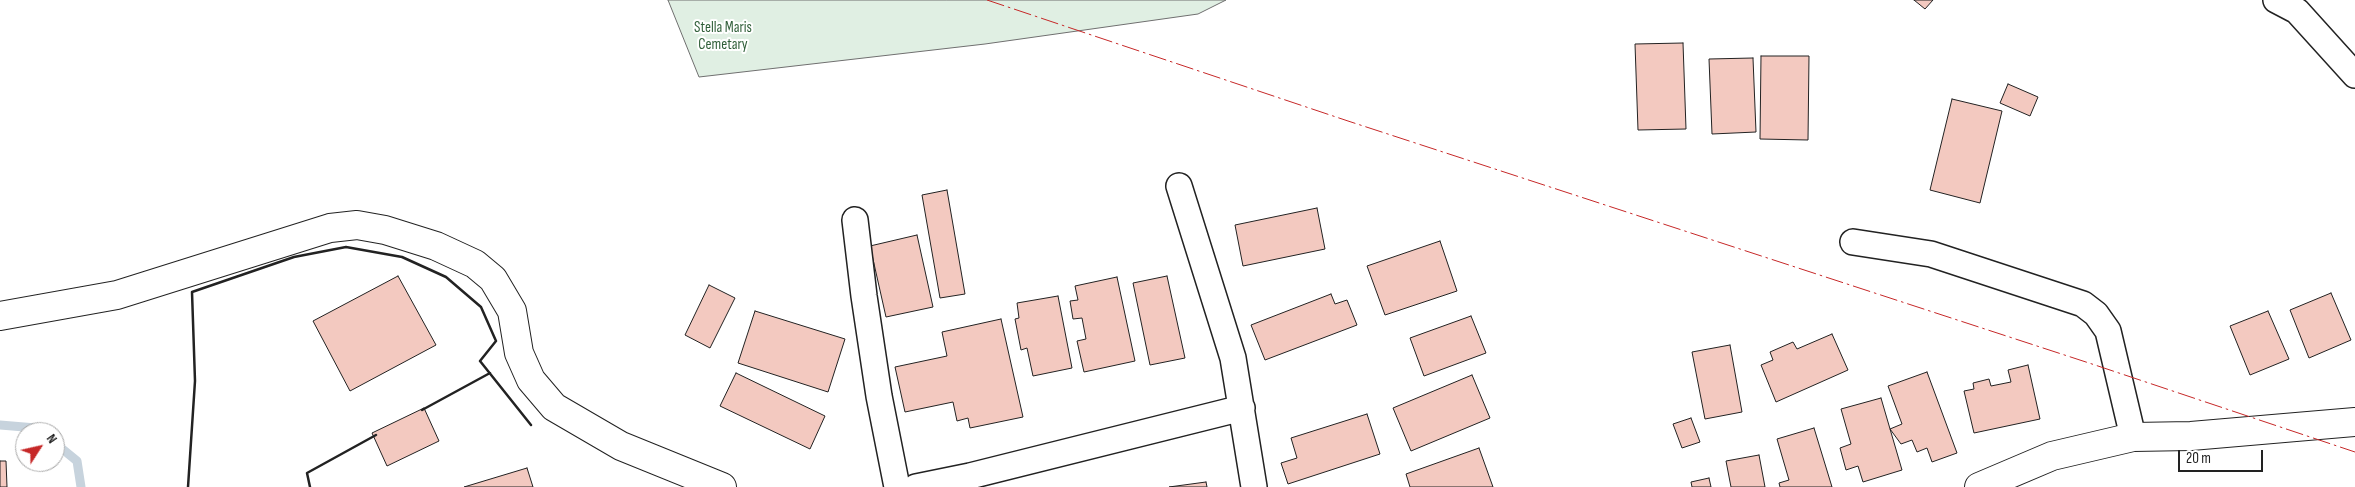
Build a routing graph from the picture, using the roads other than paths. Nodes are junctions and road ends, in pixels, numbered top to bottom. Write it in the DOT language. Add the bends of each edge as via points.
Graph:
graph roads {
  1 [pos="2276,0"];
  2 [pos="2355,75"];
  3 [pos="1179,186"];
  4 [pos="855,220"];
  5 [pos="1853,242"];
  6 [pos="0,316"];
  7 [pos="1242,408"];
  8 [pos="2355,422"];
  9 [pos="2133,437"];
  10 [pos="722,487"];
  11 [pos="897,487"];
  12 [pos="916,487"];
  13 [pos="1254,487"];
  14 [pos="1979,487"];
  1 -- 2 [label="street" via="2297,11"];
  3 -- 7 [label="street" via="1233,358"];
  4 -- 11 [label="street" via="878,387"];
  5 -- 9 [label="street" via="1931,254 2083,304 2096,314 2108,331"];
  6 -- 10 [label="street" via="118,295 330,228 357,225 385,230 436,246 475,264 492,279 512,311 519,353 531,380 554,407 621,446"];
  7 -- 12 [label="street"];
  7 -- 13 [label="street"];
  8 -- 9 [label="street" via="2192,436"];
  9 -- 14 [label="street" via="2052,456"];
}
